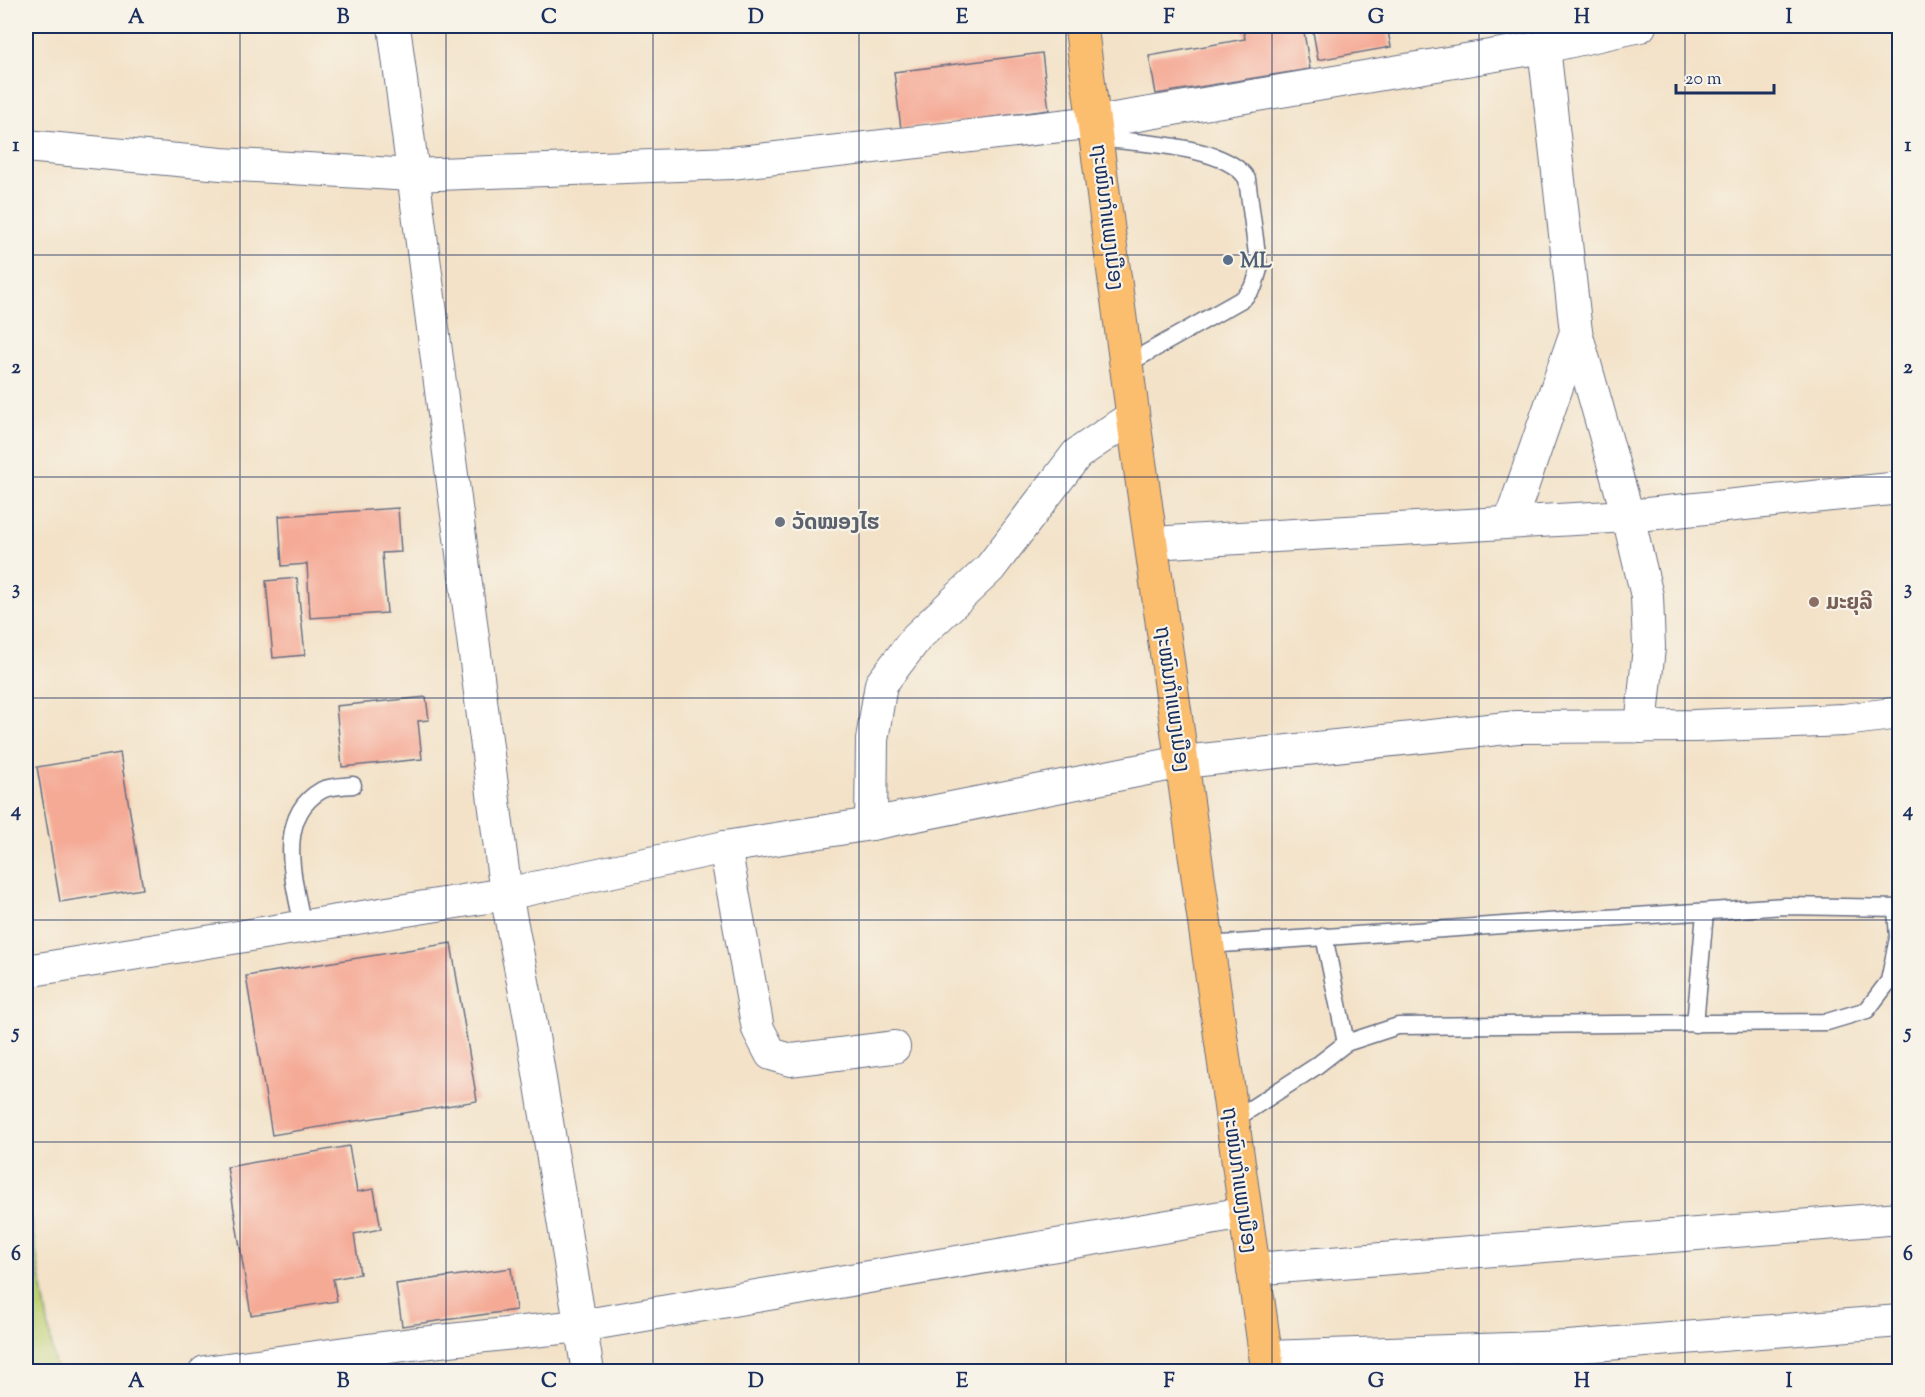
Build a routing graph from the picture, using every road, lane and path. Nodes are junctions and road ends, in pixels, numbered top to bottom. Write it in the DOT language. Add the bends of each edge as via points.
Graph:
graph roads {
  1 [pos="394,26"];
  2 [pos="1081,26"];
  3 [pos="1640,26"];
  4 [pos="1544,47"];
  5 [pos="1097,130"];
  6 [pos="26,146"];
  7 [pos="412,175"];
  8 [pos="1576,332"];
  9 [pos="1127,364"];
  10 [pos="1133,416"];
  11 [pos="1899,488"];
  12 [pos="1628,516"];
  13 [pos="1510,522"];
  14 [pos="1151,543"];
  15 [pos="1899,713"];
  16 [pos="1641,727"];
  17 [pos="1182,762"];
  18 [pos="353,785"];
  19 [pos="871,824"];
  20 [pos="725,847"];
  21 [pos="506,894"];
  22 [pos="1898,908"];
  23 [pos="1705,913"];
  24 [pos="303,927"];
  25 [pos="1324,936"];
  26 [pos="1207,945"];
  27 [pos="26,971"];
  28 [pos="1695,1024"];
  29 [pos="1346,1043"];
  30 [pos="894,1047"];
  31 [pos="1232,1121"];
  32 [pos="1245,1213"];
  33 [pos="1899,1218"];
  34 [pos="1253,1269"];
  35 [pos="1899,1321"];
  36 [pos="580,1326"];
  37 [pos="1267,1364"];
  38 [pos="205,1371"];
  39 [pos="588,1371"];
  1 -- 7 [label="street"];
  2 -- 5 [label="main road, ຖະໜົນກຳແພງເມືອງ"];
  3 -- 4 [label="street"];
  4 -- 5 [label="street"];
  4 -- 8 [label="street"];
  5 -- 7 [label="street" via="731,163"];
  5 -- 9 [label="main road, ຖະໜົນກຳແພງເມືອງ"];
  5 -- 9 [label="lane" via="1206,153 1229,161 1242,171 1247,179 1259,269 1254,286 1244,298"];
  6 -- 7 [label="street" via="221,164"];
  7 -- 21 [label="street"];
  8 -- 12 [label="street"];
  8 -- 13 [label="street"];
  9 -- 10 [label="main road, ຖະໜົນກຳແພງເມືອງ"];
  10 -- 14 [label="main road, ຖະໜົນກຳແພງເມືອງ"];
  10 -- 19 [label="street" via="1077,454 990,568 917,637 881,684 872,740"];
  11 -- 12 [label="street"];
  12 -- 13 [label="street"];
  12 -- 16 [label="street" via="1647,596 1649,647"];
  13 -- 14 [label="street"];
  14 -- 17 [label="main road, ຖະໜົນກຳແພງເມືອງ"];
  15 -- 16 [label="street" via="1844,720"];
  16 -- 17 [label="street" via="1517,727"];
  17 -- 19 [label="street"];
  17 -- 26 [label="main road, ຖະໜົນກຳແພງເມືອງ"];
  18 -- 24 [label="lane" via="323,789 307,801 295,822 289,853"];
  19 -- 20 [label="street"];
  20 -- 21 [label="street"];
  20 -- 30 [label="street" via="758,1029 771,1054 791,1060"];
  21 -- 24 [label="street"];
  21 -- 36 [label="street"];
  22 -- 23 [label="lane" via="1785,906"];
  22 -- 28 [label="lane" via="1898,938 1888,981 1868,1010 1827,1023"];
  23 -- 25 [label="lane"];
  23 -- 28 [label="lane"];
  24 -- 27 [label="street"];
  25 -- 26 [label="lane"];
  25 -- 29 [label="lane"];
  26 -- 31 [label="main road, ຖະໜົນກຳແພງເມືອງ"];
  28 -- 29 [label="lane" via="1398,1026"];
  29 -- 31 [label="lane"];
  31 -- 32 [label="main road, ຖະໜົນກຳແພງເມືອງ"];
  32 -- 34 [label="main road, ຖະໜົນກຳແພງເມືອງ"];
  32 -- 36 [label="street"];
  33 -- 34 [label="street"];
  34 -- 37 [label="main road, ຖະໜົນກຳແພງເມືອງ"];
  35 -- 37 [label="street" via="1568,1347"];
  36 -- 38 [label="street"];
  36 -- 39 [label="street"];
}
